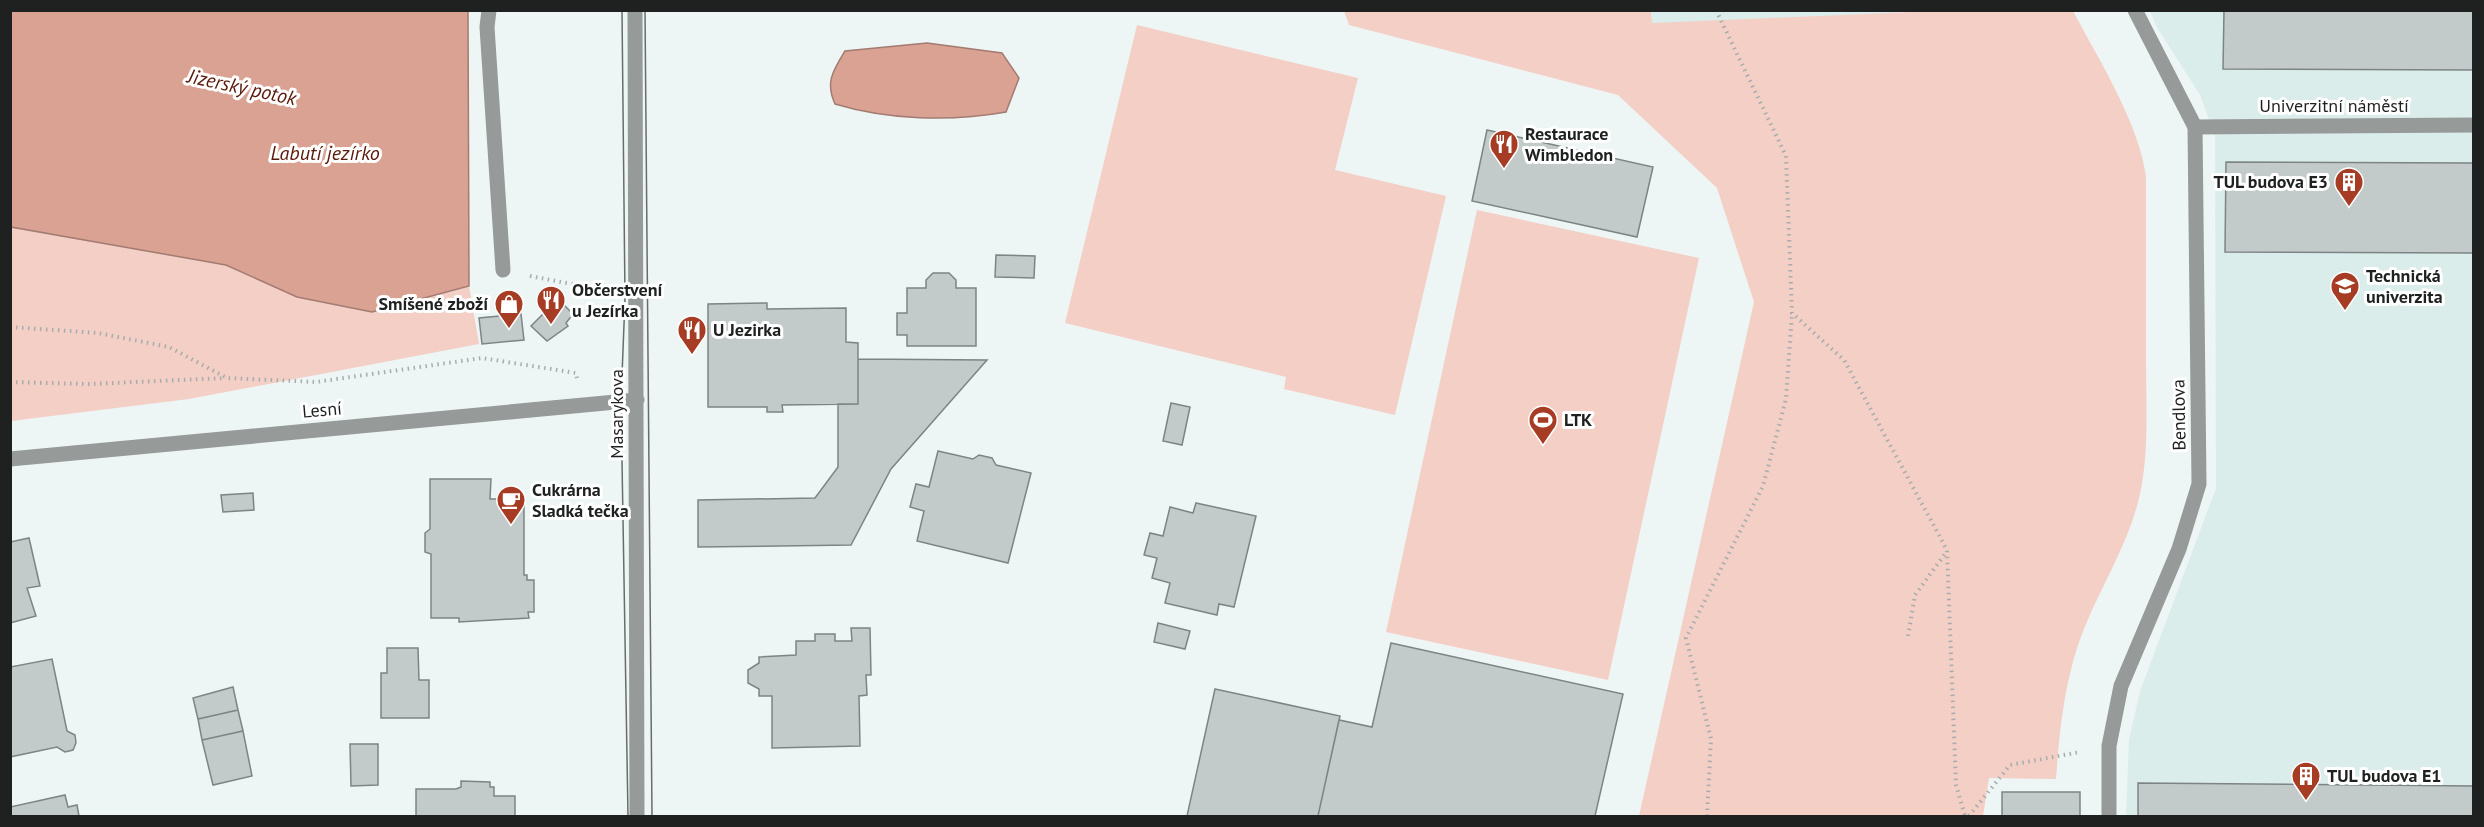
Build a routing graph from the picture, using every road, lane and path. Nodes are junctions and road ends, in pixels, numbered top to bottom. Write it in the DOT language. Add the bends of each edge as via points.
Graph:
graph roads {
  1 [pos="489,10"];
  2 [pos="635,10"];
  3 [pos="1716,10"];
  4 [pos="2135,10"];
  5 [pos="2474,125"];
  6 [pos="2195,127"];
  7 [pos="503,270"];
  8 [pos="613,291"];
  9 [pos="1792,313"];
  10 [pos="10,327"];
  11 [pos="227,378"];
  12 [pos="10,382"];
  13 [pos="637,400"];
  14 [pos="585,405"];
  15 [pos="10,459"];
  16 [pos="1947,550"];
  17 [pos="1908,636"];
  18 [pos="2109,746"];
  19 [pos="638,816"];
  20 [pos="1707,816"];
  21 [pos="1967,816"];
  22 [pos="2109,816"];
  1 -- 7 [label="street"];
  2 -- 13 [label="street, Masarykova"];
  3 -- 9 [label="path" via="1786,156"];
  4 -- 6 [label="street, Bendlova"];
  5 -- 6 [label="street, Univerzitní náměstí"];
  6 -- 18 [label="street, Bendlova" via="2199,484 2179,549 2121,686"];
  7 -- 8 [label="path"];
  9 -- 16 [label="path" via="1844,360"];
  9 -- 20 [label="path" via="1786,399 1764,486 1686,638 1711,739"];
  10 -- 11 [label="path" via="98,333 169,347"];
  11 -- 12 [label="path" via="88,384"];
  11 -- 14 [label="path" via="316,382 482,358 576,373"];
  13 -- 14 [label="street, Lesní"];
  13 -- 19 [label="street, Masarykova"];
  14 -- 15 [label="street, Lesní"];
  16 -- 17 [label="path" via="1915,595"];
  16 -- 21 [label="path" via="1956,785"];
  18 -- 21 [label="path" via="2010,765"];
  18 -- 22 [label="street, Bendlova"];
}
